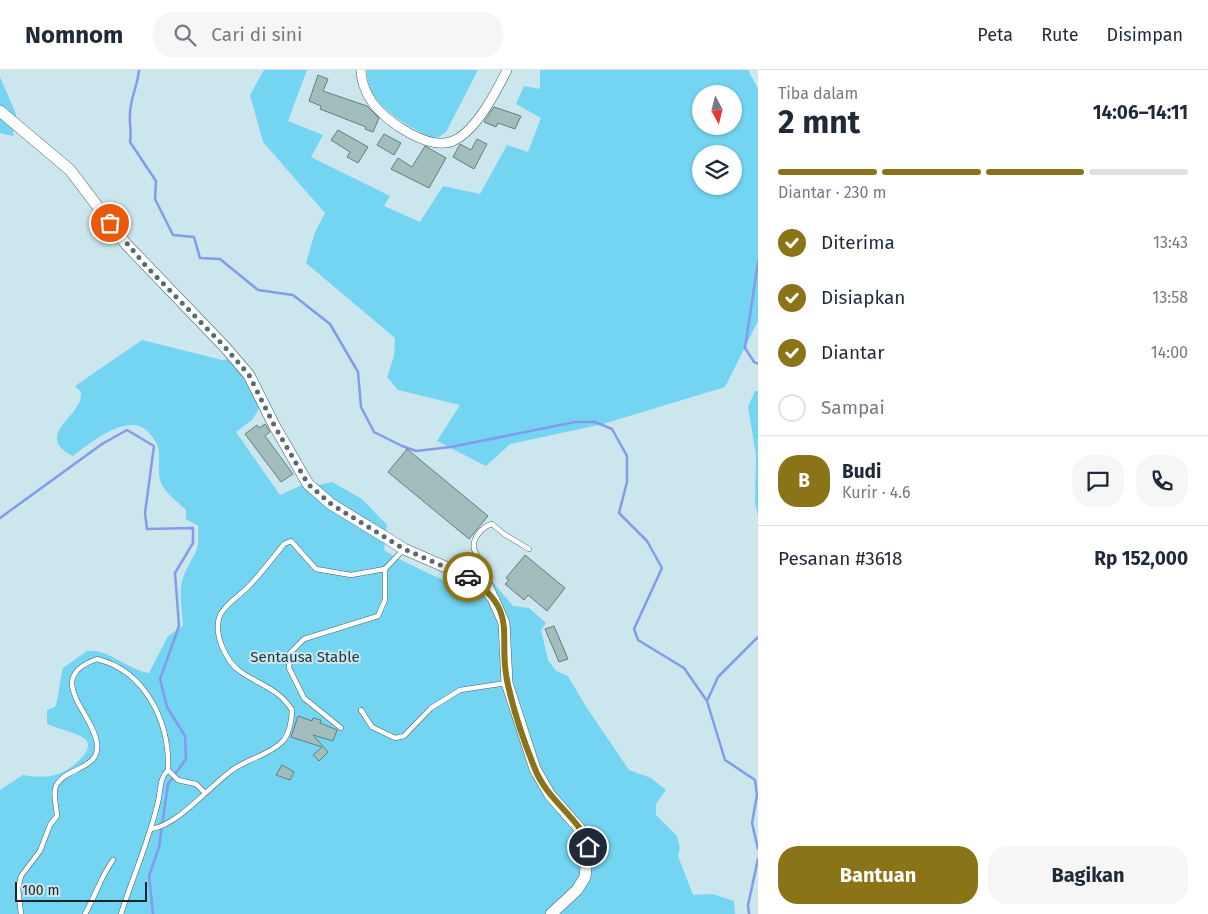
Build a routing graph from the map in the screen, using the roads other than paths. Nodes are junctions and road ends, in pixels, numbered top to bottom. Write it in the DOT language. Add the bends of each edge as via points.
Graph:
graph roads {
  1 [pos="361,70"];
  2 [pos="507,70"];
  3 [pos="0,110"];
  4 [pos="404,549"];
  5 [pos="529,549"];
  6 [pos="385,569"];
  7 [pos="496,604"];
  8 [pos="507,683"];
  9 [pos="361,710"];
  10 [pos="341,728"];
  11 [pos="169,771"];
  12 [pos="204,792"];
  13 [pos="153,829"];
  14 [pos="113,860"];
  15 [pos="87,913"];
  16 [pos="21,914"];
  17 [pos="121,914"];
  18 [pos="551,914"];
  1 -- 2 [label="street" via="367,94 375,107 406,131 433,144 448,143 464,134 481,115"];
  3 -- 4 [label="street" via="70,170 126,244 249,375 308,484 331,504"];
  4 -- 6 [label="lane"];
  4 -- 7 [label="street" via="464,575 484,587"];
  5 -- 7 [label="lane" via="492,524 485,527 475,540 474,549"];
  6 -- 10 [label="lane" via="385,600 378,616 304,639 290,653 289,668 304,698"];
  6 -- 12 [label="lane" via="351,576 316,569 291,542 284,544 221,614 217,635 226,654 238,671 279,693 292,710 292,717 287,735 280,743 231,770"];
  7 -- 8 [label="street" via="504,623"];
  8 -- 9 [label="lane" via="460,690 431,708 404,736 396,738 372,727"];
  8 -- 18 [label="street" via="535,769 550,795 579,828 588,847 585,877 577,890"];
  11 -- 12 [label="lane" via="178,780 196,784"];
  11 -- 13 [label="lane" via="161,777"];
  11 -- 16 [label="lane" via="169,748 164,730 142,684 97,659 81,666 74,673 72,688 97,744 97,754 94,760 60,780 56,787 57,816 40,851 26,866 18,888"];
  12 -- 13 [label="lane" via="168,824"];
  13 -- 17 [label="lane"];
  14 -- 15 [label="lane"];
}
